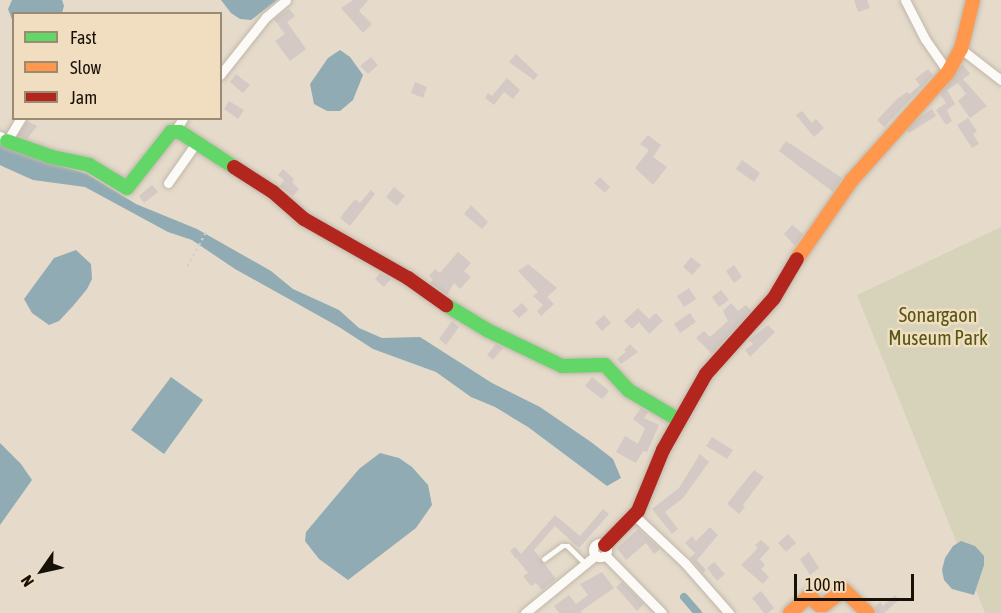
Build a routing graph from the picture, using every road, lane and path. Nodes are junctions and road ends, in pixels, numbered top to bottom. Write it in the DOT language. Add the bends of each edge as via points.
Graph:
graph roads {
  1 [pos="286,0"];
  2 [pos="905,0"];
  3 [pos="973,0"];
  4 [pos="961,50"];
  5 [pos="222,72"];
  6 [pos="948,72"];
  7 [pos="1001,80"];
  8 [pos="19,120"];
  9 [pos="182,120"];
  10 [pos="176,131"];
  11 [pos="3,139"];
  12 [pos="196,143"];
  13 [pos="168,183"];
  14 [pos="207,230"];
  15 [pos="187,267"];
  16 [pos="679,420"];
  17 [pos="634,516"];
  18 [pos="602,552"];
  19 [pos="544,560"];
  20 [pos="586,564"];
  21 [pos="525,613"];
  22 [pos="662,613"];
  23 [pos="729,613"];
  24 [pos="790,613"];
  25 [pos="868,613"];
  1 -- 5 [label="street" via="266,17"];
  2 -- 6 [label="street"];
  3 -- 4 [label="street"];
  4 -- 6 [label="street"];
  4 -- 7 [label="street"];
  6 -- 16 [label="street" via="851,181 774,298 706,374"];
  8 -- 11 [label="street"];
  9 -- 10 [label="street"];
  10 -- 11 [label="street" via="171,132 127,188 89,165 52,157"];
  10 -- 12 [label="street"];
  12 -- 13 [label="street"];
  12 -- 16 [label="street" via="273,192 304,219 408,278 489,332 562,366 605,365 628,390"];
  14 -- 15 [label="path"];
  16 -- 17 [label="street"];
  17 -- 18 [label="street"];
  17 -- 23 [label="street" via="685,563"];
  18 -- 20 [label="street"];
  18 -- 22 [label="street"];
  19 -- 20 [label="lane" via="562,546 568,546"];
  20 -- 21 [label="street"];
  24 -- 25 [label="street" via="809,596 824,605 844,590"];
}
